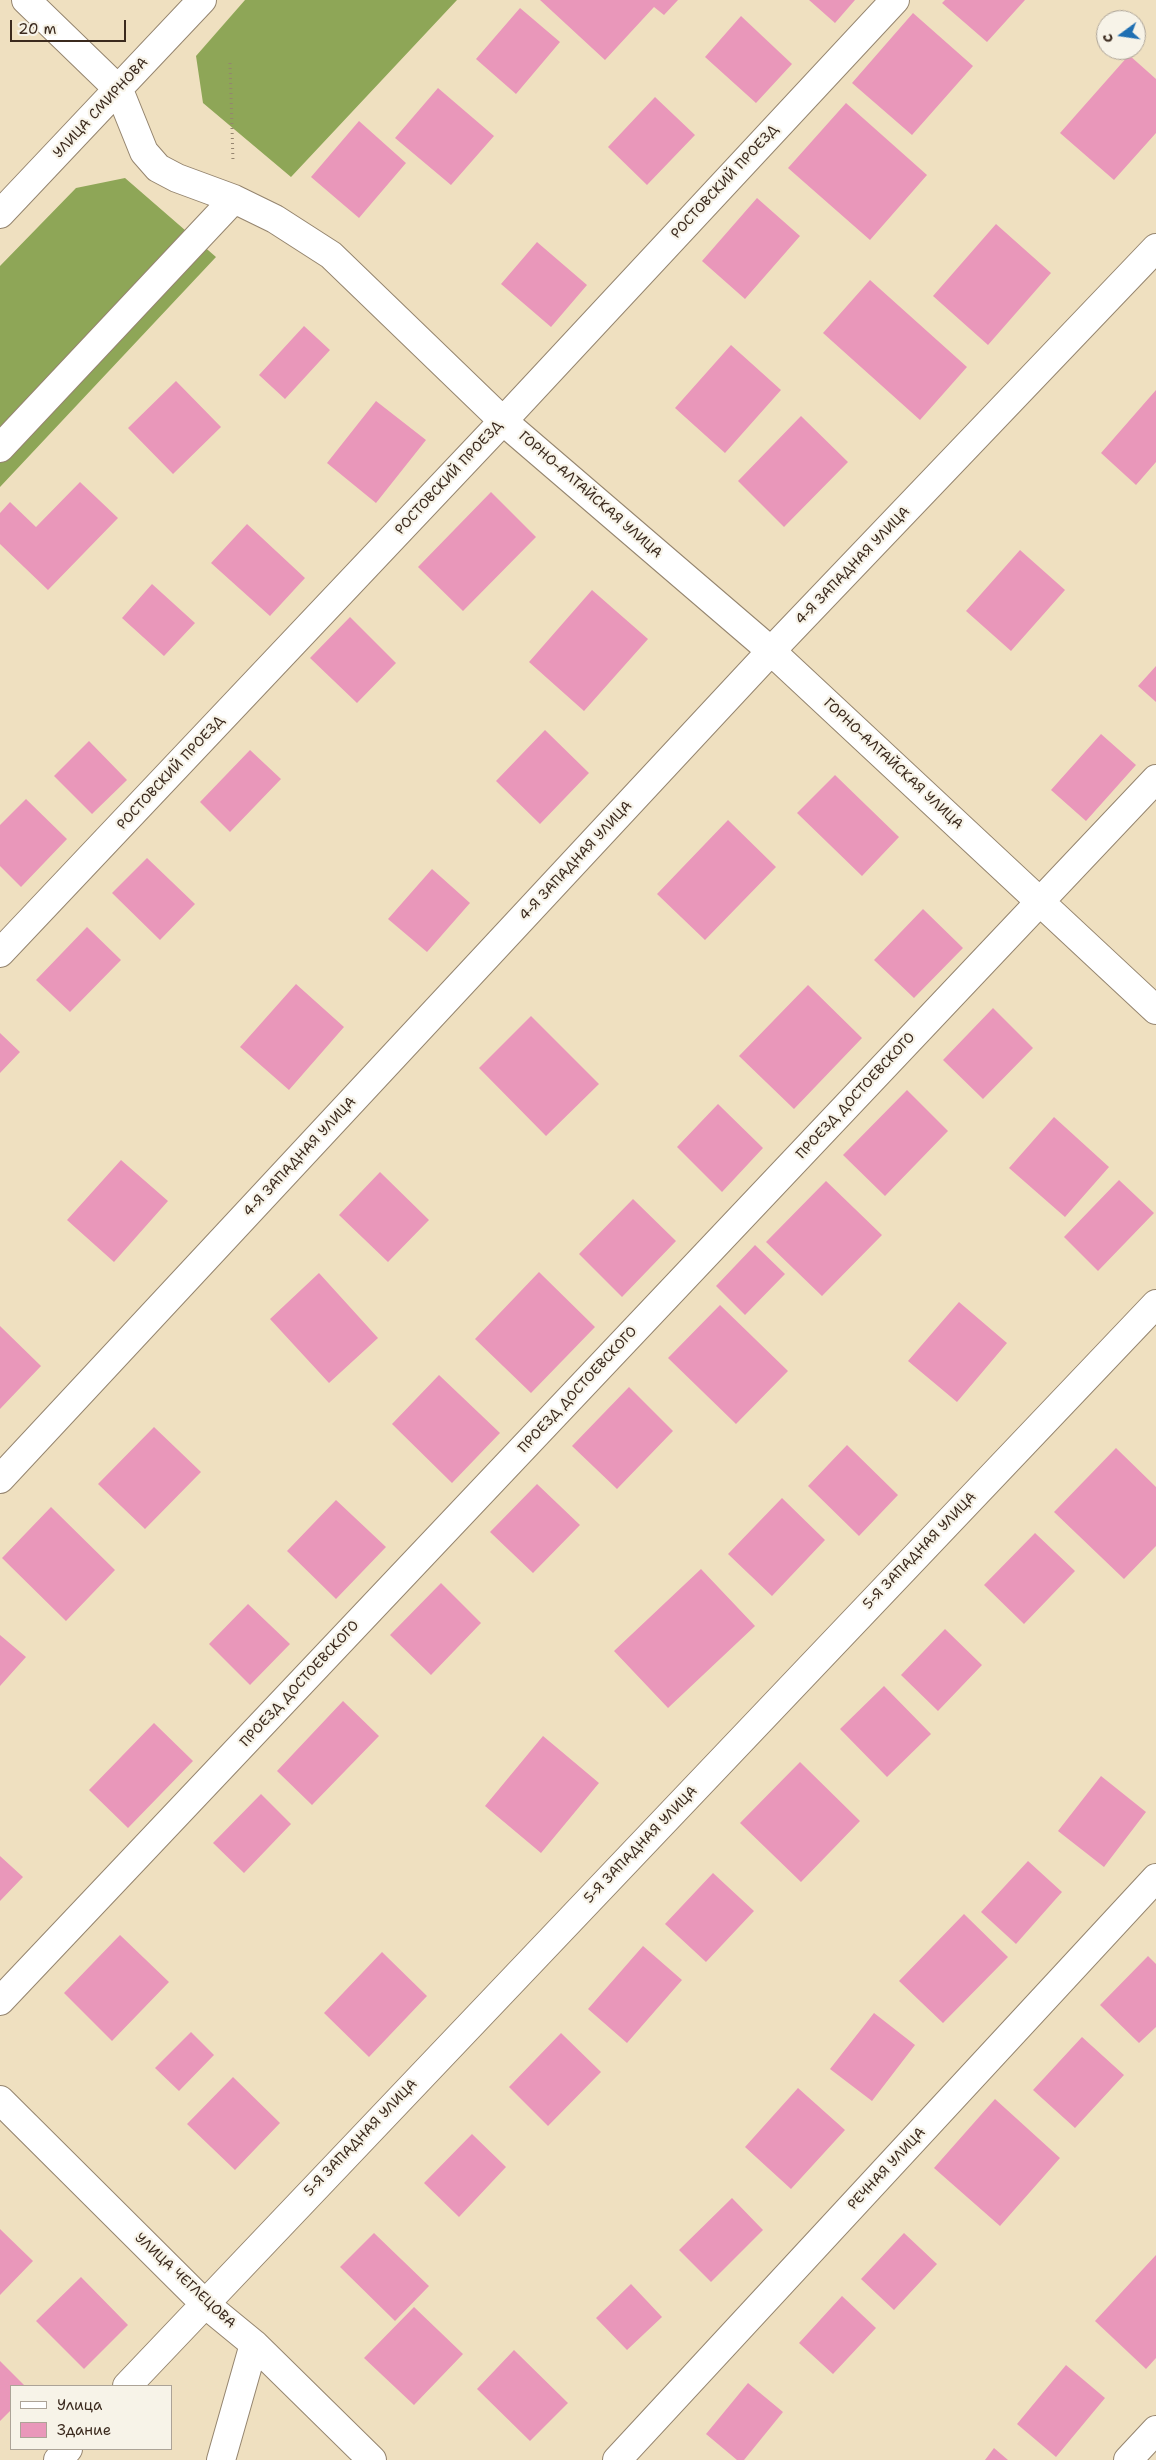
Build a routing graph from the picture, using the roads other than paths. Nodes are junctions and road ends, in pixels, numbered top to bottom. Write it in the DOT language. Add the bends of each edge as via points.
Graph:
graph roads {
  1 [pos="26,0"];
  2 [pos="202,0"];
  3 [pos="895,0"];
  4 [pos="119,90"];
  5 [pos="234,199"];
  6 [pos="0,214"];
  7 [pos="1156,248"];
  8 [pos="503,421"];
  9 [pos="0,448"];
  10 [pos="772,651"];
  11 [pos="1156,779"];
  12 [pos="1041,901"];
  13 [pos="0,953"];
  14 [pos="1156,1010"];
  15 [pos="1156,1304"];
  16 [pos="0,1479"];
  17 [pos="1156,1878"];
  18 [pos="0,2001"];
  19 [pos="0,2100"];
  20 [pos="204,2303"];
  21 [pos="254,2344"];
  22 [pos="127,2385"];
  23 [pos="1156,2430"];
  24 [pos="67,2450"];
  25 [pos="58,2460"];
  26 [pos="221,2460"];
  27 [pos="372,2460"];
  28 [pos="617,2460"];
  29 [pos="1128,2460"];
  1 -- 4 [label="street, ГОРНО-АЛТАЙСКАЯ УЛИЦА"];
  2 -- 4 [label="street, УЛИЦА СМИРНОВА"];
  3 -- 8 [label="street, РОСТОВСКИЙ ПРОЕЗД"];
  4 -- 5 [label="street, ГОРНО-АЛТАЙСКАЯ УЛИЦА" via="144,152 158,168"];
  4 -- 6 [label="street, УЛИЦА СМИРНОВА"];
  5 -- 8 [label="street, ГОРНО-АЛТАЙСКАЯ УЛИЦА" via="275,219 332,255"];
  5 -- 9 [label="street"];
  7 -- 10 [label="street, 4-Я ЗАПАДНАЯ УЛИЦА"];
  8 -- 10 [label="street, ГОРНО-АЛТАЙСКАЯ УЛИЦА"];
  8 -- 13 [label="street, РОСТОВСКИЙ ПРОЕЗД"];
  10 -- 12 [label="street, ГОРНО-АЛТАЙСКАЯ УЛИЦА"];
  10 -- 16 [label="street, 4-Я ЗАПАДНАЯ УЛИЦА"];
  11 -- 12 [label="street, ПРОЕЗД ДОСТОЕВСКОГО"];
  12 -- 14 [label="street, ГОРНО-АЛТАЙСКАЯ УЛИЦА"];
  12 -- 18 [label="street, ПРОЕЗД ДОСТОЕВСКОГО"];
  15 -- 20 [label="street, 5-Я ЗАПАДНАЯ УЛИЦА"];
  17 -- 28 [label="street, РЕЧНАЯ УЛИЦА"];
  19 -- 20 [label="street, УЛИЦА ЧЕГЛЕЦОВА"];
  20 -- 21 [label="street, УЛИЦА ЧЕГЛЕЦОВА"];
  20 -- 22 [label="street, 5-Я ЗАПАДНАЯ УЛИЦА"];
  21 -- 26 [label="street"];
  21 -- 27 [label="street, УЛИЦА ЧЕГЛЕЦОВА"];
  23 -- 29 [label="street"];
  24 -- 25 [label="street"];
}
